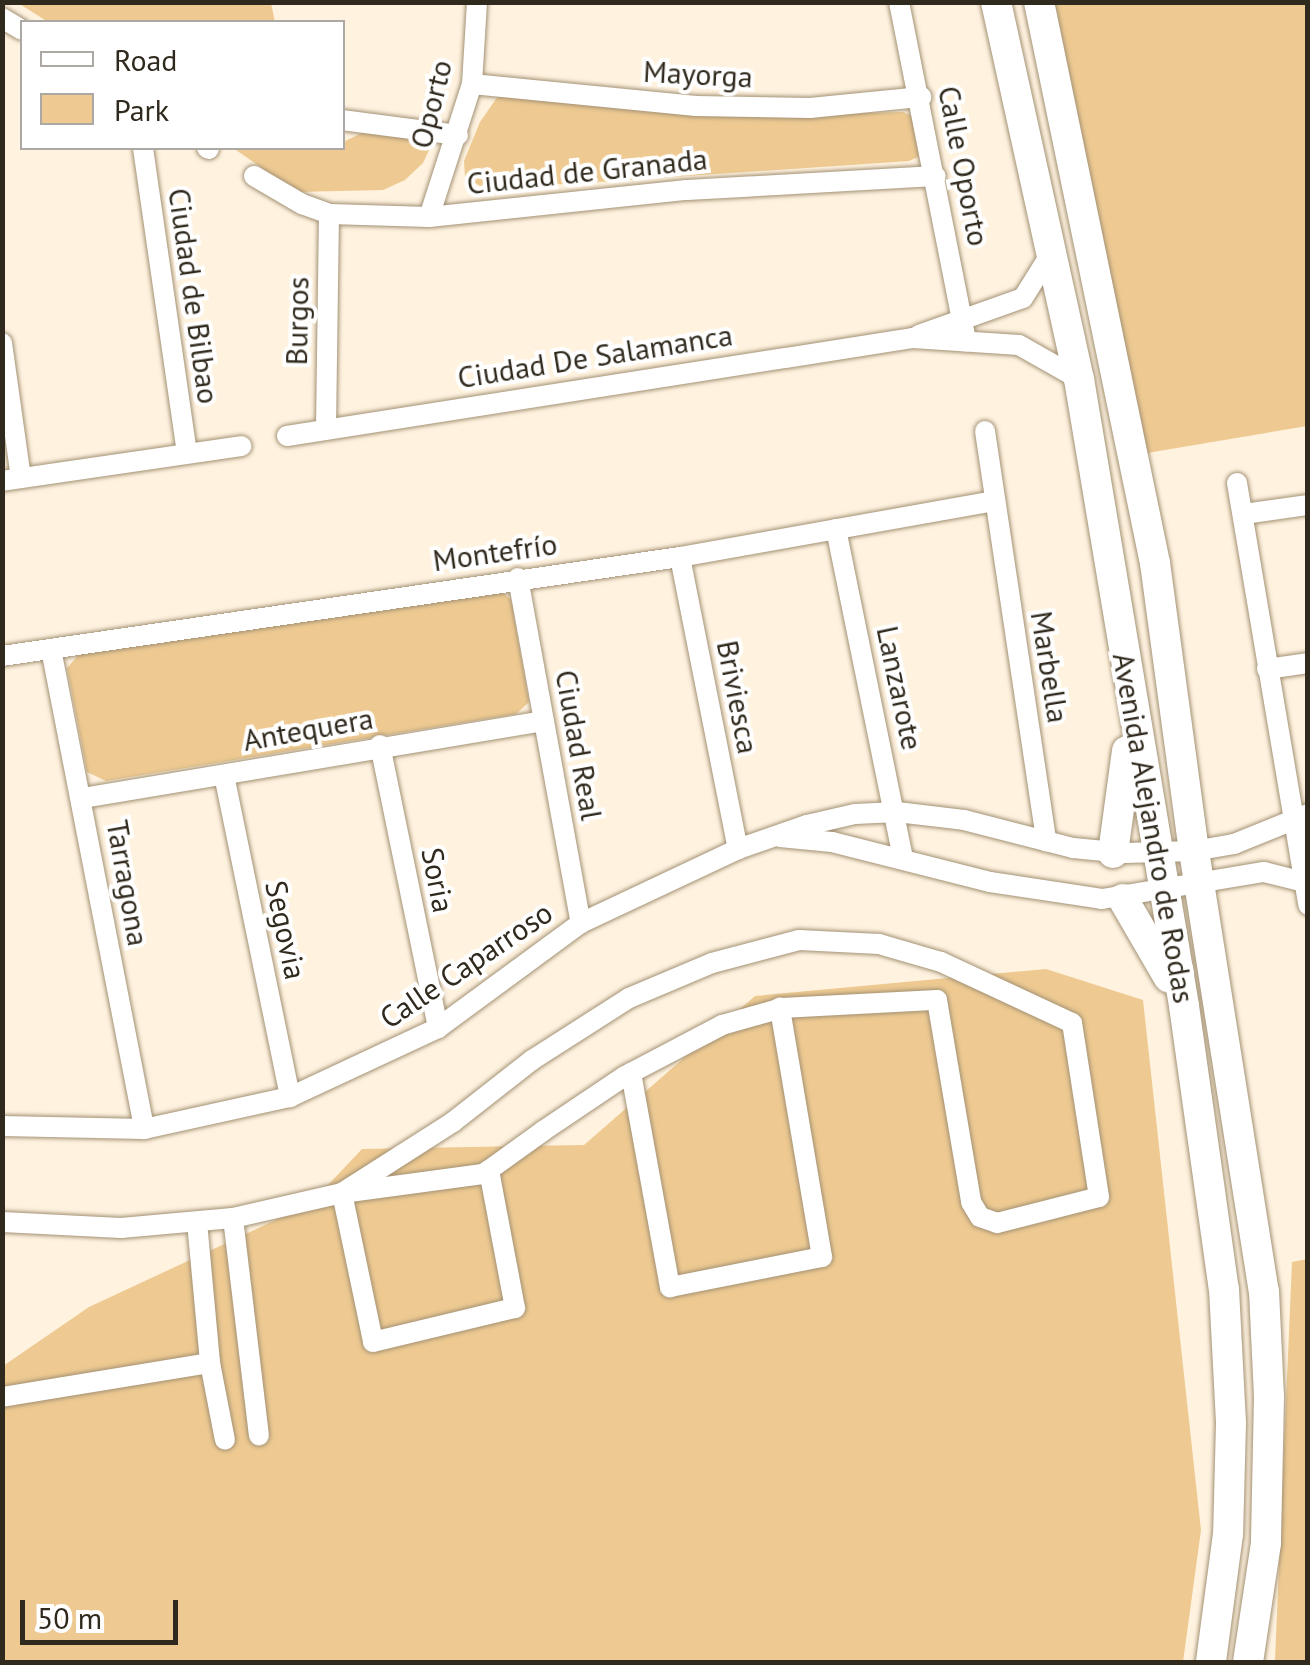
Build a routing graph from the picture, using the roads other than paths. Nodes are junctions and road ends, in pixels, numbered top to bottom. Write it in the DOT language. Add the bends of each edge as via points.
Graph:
graph roads {
  1 [pos="477,2"];
  2 [pos="899,2"];
  3 [pos="996,2"];
  4 [pos="1039,2"];
  5 [pos="472,84"];
  6 [pos="921,98"];
  7 [pos="345,120"];
  8 [pos="458,134"];
  9 [pos="143,150"];
  10 [pos="254,176"];
  11 [pos="936,176"];
  12 [pos="329,214"];
  13 [pos="429,217"];
  14 [pos="1050,255"];
  15 [pos="962,318"];
  16 [pos="913,338"];
  17 [pos="966,341"];
  18 [pos="2,343"];
  19 [pos="1079,379"];
  20 [pos="326,428"];
  21 [pos="986,431"];
  22 [pos="286,436"];
  23 [pos="241,446"];
  24 [pos="187,452"];
  25 [pos="12,480"];
  26 [pos="1237,483"];
  27 [pos="995,502"];
  28 [pos="1308,505"];
  29 [pos="1244,514"];
  30 [pos="836,529"];
  31 [pos="680,557"];
  32 [pos="518,578"];
  33 [pos="52,649"];
  34 [pos="2,656"];
  35 [pos="1308,662"];
  36 [pos="1267,669"];
  37 [pos="1128,684"];
  38 [pos="544,720"];
  39 [pos="380,745"];
  40 [pos="224,774"];
  41 [pos="83,798"];
  42 [pos="896,812"];
  43 [pos="1300,817"];
  44 [pos="777,837"];
  45 [pos="1046,841"];
  46 [pos="738,848"];
  47 [pos="1131,852"];
  48 [pos="903,859"];
  49 [pos="1197,866"];
  50 [pos="1306,883"];
  51 [pos="1162,890"];
  52 [pos="1124,898"];
  53 [pos="1308,905"];
  54 [pos="582,923"];
  55 [pos="1184,1006"];
  56 [pos="780,1008"];
  57 [pos="438,1028"];
  58 [pos="631,1072"];
  59 [pos="290,1097"];
  60 [pos="2,1126"];
  61 [pos="144,1128"];
  62 [pos="489,1170"];
  63 [pos="342,1193"];
  64 [pos="233,1218"];
  65 [pos="2,1222"];
  66 [pos="197,1222"];
  67 [pos="210,1363"];
  68 [pos="2,1397"];
  69 [pos="259,1435"];
  70 [pos="225,1440"];
  71 [pos="1211,1662"];
  72 [pos="1248,1662"];
  1 -- 5 [label="street, Oporto"];
  2 -- 6 [label="street, Calle Oporto"];
  3 -- 14 [label="street, Avenida Alejandro de Rodas"];
  4 -- 49 [label="street, Avenida Alejandro de Rodas" via="1155,563"];
  5 -- 6 [label="street, Mayorga" via="696,106 810,108"];
  5 -- 8 [label="street, Oporto"];
  6 -- 11 [label="street, Calle Oporto"];
  7 -- 8 [label="street"];
  8 -- 13 [label="street, Oporto"];
  9 -- 24 [label="street, Ciudad de Bilbao"];
  10 -- 12 [label="street, Ciudad de Granada"];
  11 -- 13 [label="street, Ciudad de Granada" via="687,190"];
  11 -- 15 [label="street, Calle Oporto"];
  12 -- 13 [label="street, Ciudad de Granada"];
  12 -- 20 [label="street, Burgos"];
  14 -- 15 [label="street, Ciudad De Salamanca" via="1023,298"];
  14 -- 19 [label="street, Avenida Alejandro de Rodas"];
  15 -- 16 [label="street, Ciudad De Salamanca"];
  15 -- 17 [label="street, Calle Oporto"];
  16 -- 17 [label="street, Ciudad De Salamanca"];
  16 -- 20 [label="street, Ciudad De Salamanca"];
  17 -- 19 [label="street, Ciudad De Salamanca" via="1019,344"];
  18 -- 25 [label="street"];
  19 -- 37 [label="street, Avenida Alejandro de Rodas"];
  20 -- 22 [label="street, Ciudad De Salamanca"];
  21 -- 27 [label="street, Marbella"];
  23 -- 24 [label="street"];
  24 -- 25 [label="street"];
  26 -- 29 [label="street"];
  27 -- 30 [label="street, Montefrío"];
  27 -- 45 [label="street, Marbella"];
  28 -- 29 [label="street"];
  29 -- 36 [label="street"];
  30 -- 31 [label="street, Montefrío"];
  30 -- 42 [label="street, Lanzarote"];
  31 -- 32 [label="street, Montefrío"];
  31 -- 46 [label="street, Briviesca"];
  32 -- 33 [label="street, Montefrío"];
  32 -- 38 [label="street, Ciudad Real"];
  33 -- 34 [label="street, Montefrío"];
  33 -- 41 [label="street, Tarragona"];
  35 -- 36 [label="street"];
  36 -- 43 [label="street"];
  37 -- 47 [label="street, Avenida Alejandro de Rodas"];
  37 -- 47 [label="street"];
  38 -- 39 [label="street, Antequera"];
  38 -- 54 [label="street, Ciudad Real"];
  39 -- 40 [label="street, Antequera"];
  39 -- 57 [label="street, Soria"];
  40 -- 41 [label="street, Antequera"];
  40 -- 59 [label="street, Segovia"];
  41 -- 61 [label="street, Tarragona"];
  42 -- 44 [label="street, Calle Caparroso" via="855,814"];
  42 -- 45 [label="street, Calle Caparroso" via="964,820"];
  42 -- 48 [label="street, Lanzarote"];
  43 -- 49 [label="street"];
  43 -- 50 [label="street"];
  44 -- 46 [label="street, Calle Caparroso"];
  44 -- 48 [label="street, Calle Caparroso"];
  45 -- 47 [label="street, Calle Caparroso"];
  46 -- 54 [label="street, Calle Caparroso"];
  47 -- 49 [label="street, Calle Caparroso"];
  47 -- 51 [label="street, Avenida Alejandro de Rodas"];
  48 -- 52 [label="street, Calle Caparroso" via="990,882"];
  49 -- 50 [label="street"];
  49 -- 51 [label="street, Calle Caparroso"];
  49 -- 72 [label="street, Avenida Alejandro de Rodas" via="1264,1291 1270,1396 1266,1543"];
  50 -- 53 [label="street"];
  51 -- 52 [label="street, Calle Caparroso"];
  51 -- 55 [label="street, Avenida Alejandro de Rodas"];
  52 -- 55 [label="street"];
  54 -- 57 [label="street, Calle Caparroso"];
  55 -- 71 [label="street, Avenida Alejandro de Rodas" via="1224,1289 1230,1404 1228,1534"];
  56 -- 58 [label="street" via="722,1025"];
  56 -- 58 [label="street" via="822,1257 670,1287"];
  56 -- 63 [label="street" via="937,1000 971,1202 980,1217 997,1223 1099,1197 1072,1023 941,962 879,944 800,940 712,963 630,998"];
  57 -- 59 [label="street, Calle Caparroso"];
  58 -- 62 [label="street"];
  59 -- 61 [label="street, Calle Caparroso"];
  60 -- 61 [label="street, Calle Caparroso"];
  62 -- 63 [label="street"];
  62 -- 63 [label="street" via="514,1308 373,1342"];
  63 -- 64 [label="street"];
  64 -- 66 [label="street"];
  64 -- 69 [label="street"];
  65 -- 66 [label="street" via="121,1228"];
  66 -- 67 [label="street"];
  67 -- 68 [label="street"];
  67 -- 70 [label="street"];
}
